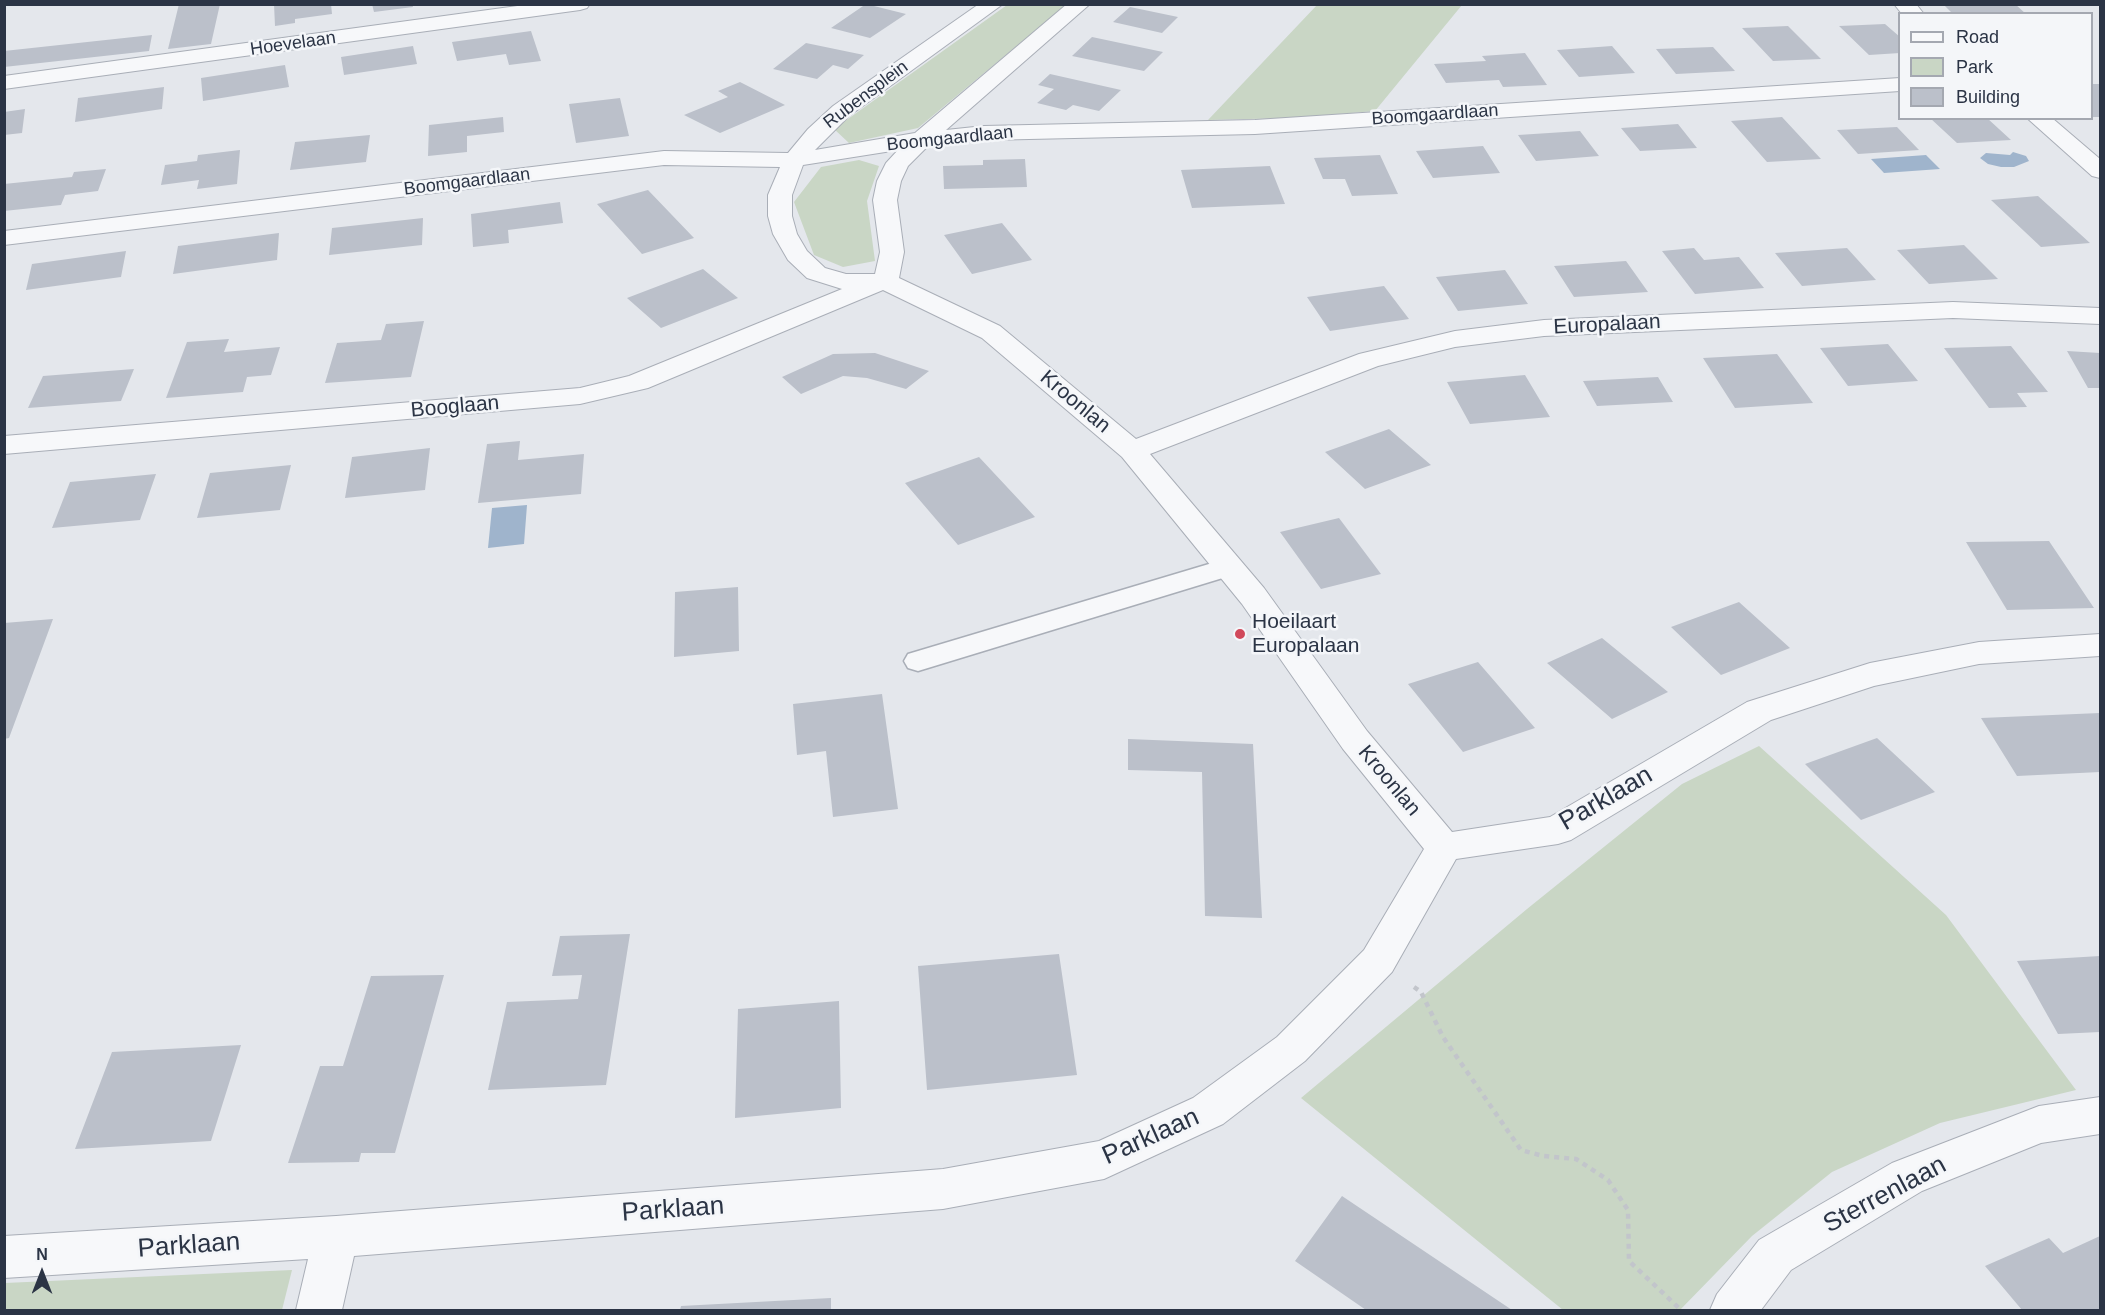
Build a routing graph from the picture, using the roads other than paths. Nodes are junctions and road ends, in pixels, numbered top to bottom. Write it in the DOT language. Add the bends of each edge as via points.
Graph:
graph roads {
  1 [pos="580,4"];
  2 [pos="993,4"];
  3 [pos="1080,4"];
  4 [pos="4,83"];
  5 [pos="1898,84"];
  6 [pos="2040,120"];
  7 [pos="922,139"];
  8 [pos="794,160"];
  9 [pos="2100,171"];
  10 [pos="4,238"];
  11 [pos="886,281"];
  12 [pos="2100,316"];
  13 [pos="4,445"];
  14 [pos="1132,451"];
  15 [pos="1229,567"];
  16 [pos="2100,645"];
  17 [pos="918,661"];
  18 [pos="1444,847"];
  19 [pos="2100,1116"];
  20 [pos="336,1237"];
  21 [pos="4,1257"];
  22 [pos="319,1311"];
  23 [pos="1733,1311"];
  1 -- 4 [label="street, Hoevelaan"];
  2 -- 8 [label="street, Rubensplein" via="841,111"];
  3 -- 7 [label="street"];
  5 -- 7 [label="street, Boomgaardlaan" via="1255,127 984,133"];
  6 -- 9 [label="street"];
  7 -- 8 [label="street, Boomgaardlaan"];
  7 -- 11 [label="street" via="898,163 889,181 885,200 892,252"];
  8 -- 10 [label="street, Boomgaardlaan" via="664,158"];
  8 -- 11 [label="street, Rubensplein" via="780,195 780,216 797,255 816,273 844,282"];
  11 -- 13 [label="street, Booglaan" via="638,382 580,396"];
  11 -- 14 [label="street, Kroonlan" via="991,332"];
  12 -- 14 [label="street, Europalaan" via="1942,310 1544,328 1455,339 1369,360"];
  14 -- 15 [label="street, Kroonlan"];
  15 -- 17 [label="lane"];
  15 -- 18 [label="street, Kroonlan" via="1355,740"];
  16 -- 18 [label="street, Parklaan" via="1979,654 1870,675 1759,711 1558,830"];
  18 -- 20 [label="street, Parklaan" via="1378,961 1290,1049 1208,1111 1104,1160 943,1189"];
  19 -- 23 [label="street, Sterrenlaan" via="2039,1125 1907,1177 1775,1255"];
  20 -- 21 [label="street, Parklaan"];
  20 -- 22 [label="street"];
}
